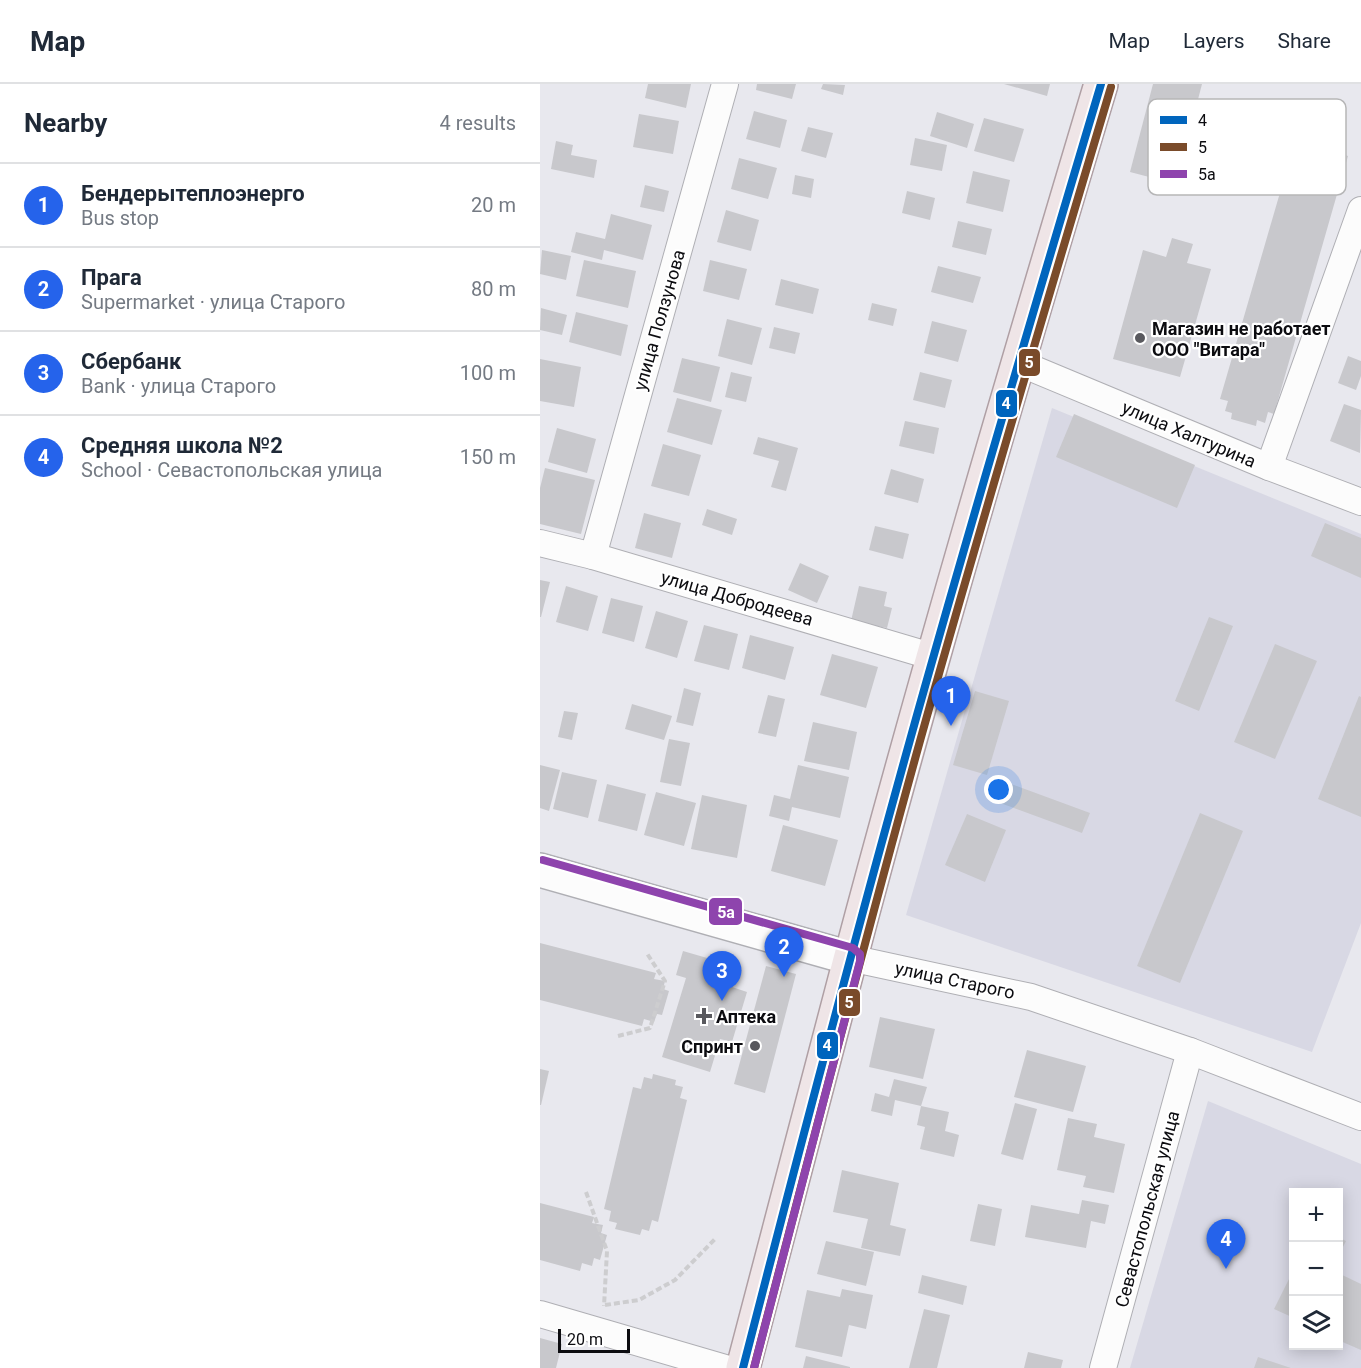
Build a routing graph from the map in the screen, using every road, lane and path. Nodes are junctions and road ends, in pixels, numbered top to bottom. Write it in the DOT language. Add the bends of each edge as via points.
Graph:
graph roads {
  1 [pos="725,84"];
  2 [pos="1101,84"];
  3 [pos="1361,210"];
  4 [pos="1017,362"];
  5 [pos="1269,467"];
  6 [pos="1361,502"];
  7 [pos="540,543"];
  8 [pos="593,556"];
  9 [pos="934,657"];
  10 [pos="540,870"];
  11 [pos="646,952"];
  12 [pos="850,958"];
  13 [pos="618,1036"];
  14 [pos="1190,1050"];
  15 [pos="1361,1117"];
  16 [pos="586,1192"];
  17 [pos="715,1239"];
  18 [pos="605,1305"];
  19 [pos="600,1309"];
  20 [pos="540,1314"];
  21 [pos="724,1368"];
  22 [pos="743,1368"];
  23 [pos="1103,1368"];
  1 -- 8 [label="street, улица Ползунова"];
  2 -- 4 [label="main road"];
  3 -- 5 [label="street"];
  4 -- 5 [label="street, улица Халтурина"];
  4 -- 9 [label="main road"];
  5 -- 6 [label="street, улица Халтурина"];
  7 -- 8 [label="street, улица Добродеева"];
  8 -- 9 [label="street, улица Добродеева"];
  9 -- 12 [label="main road"];
  10 -- 12 [label="street, улица Старого"];
  11 -- 13 [label="path" via="665,981 650,1028"];
  12 -- 14 [label="street, улица Старого" via="1031,997"];
  12 -- 22 [label="main road"];
  14 -- 15 [label="street, улица Старого"];
  14 -- 23 [label="street, Севастопольская улица"];
  16 -- 18 [label="path" via="607,1251"];
  17 -- 18 [label="path" via="675,1280 639,1300"];
  18 -- 19 [label="path"];
  20 -- 21 [label="street"];
}
